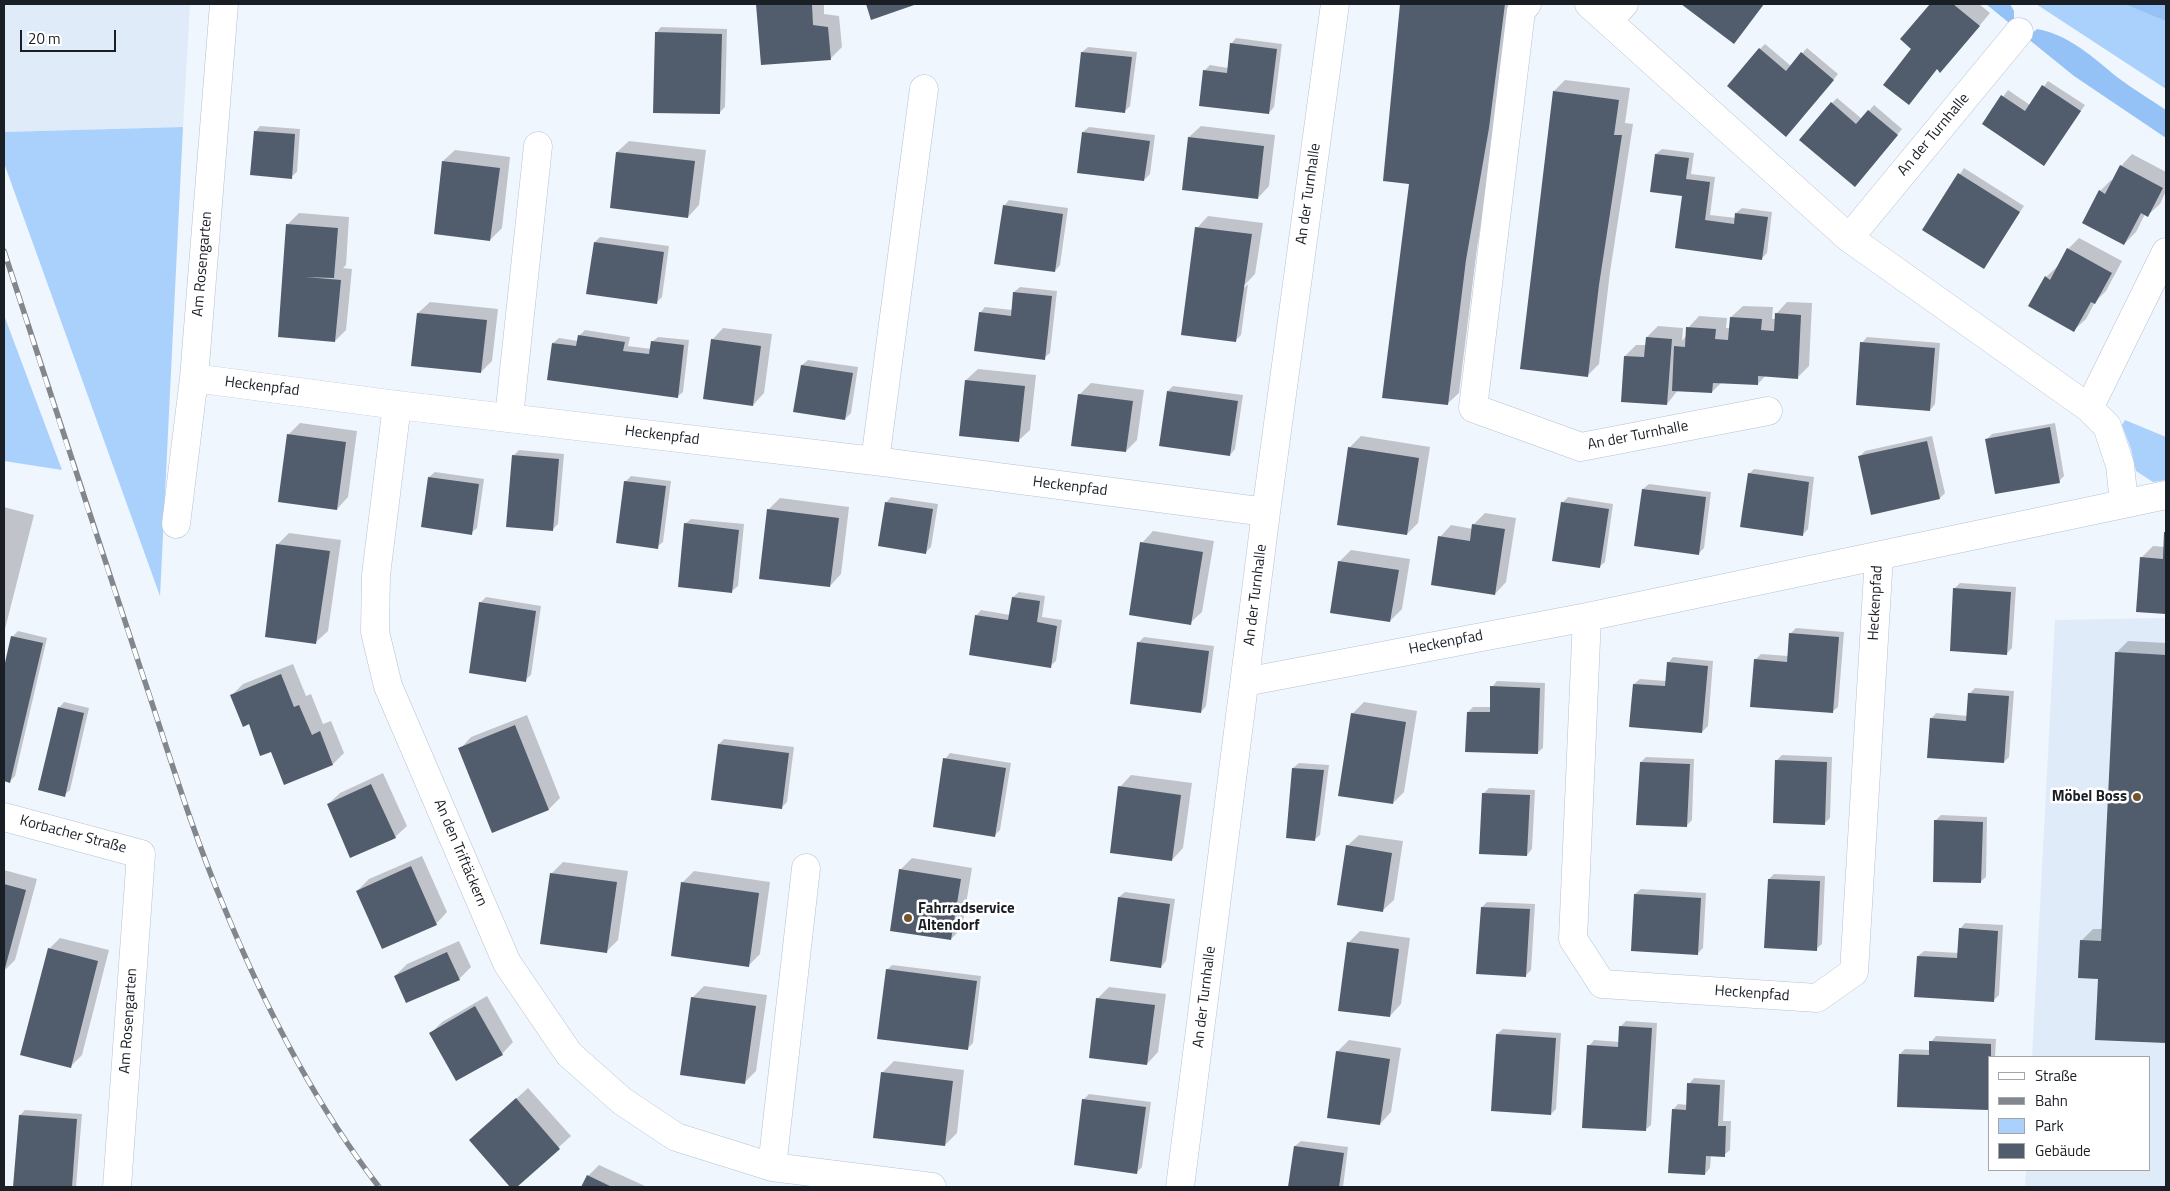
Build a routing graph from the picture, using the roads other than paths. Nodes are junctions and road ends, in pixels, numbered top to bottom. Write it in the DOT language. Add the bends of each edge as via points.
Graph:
graph roads {
  1 [pos="224,4"];
  2 [pos="1335,4"];
  3 [pos="1527,4"];
  4 [pos="1607,9"];
  5 [pos="2019,32"];
  6 [pos="924,89"];
  7 [pos="538,146"];
  8 [pos="1849,238"];
  9 [pos="2166,252"];
  10 [pos="194,378"];
  11 [pos="397,405"];
  12 [pos="2089,408"];
  13 [pos="1768,412"];
  14 [pos="509,417"];
  15 [pos="875,461"];
  16 [pos="2166,495"];
  17 [pos="2124,503"];
  18 [pos="1266,512"];
  19 [pos="176,524"];
  20 [pos="1879,556"];
  21 [pos="1587,617"];
  22 [pos="1245,682"];
  23 [pos="4,817"];
  24 [pos="142,854"];
  25 [pos="806,868"];
  26 [pos="772,1167"];
  27 [pos="117,1187"];
  28 [pos="932,1187"];
  29 [pos="1180,1187"];
  1 -- 10 [label="street, Am Rosengarten"];
  2 -- 18 [label="street, An der Turnhalle"];
  3 -- 13 [label="street, An der Turnhalle" via="1521,11 1473,408 1581,447"];
  4 -- 8 [label="street"];
  5 -- 8 [label="street, An der Turnhalle"];
  6 -- 15 [label="street"];
  7 -- 14 [label="street"];
  8 -- 12 [label="street"];
  9 -- 12 [label="street"];
  10 -- 11 [label="street, Heckenpfad"];
  10 -- 19 [label="street, Am Rosengarten"];
  11 -- 14 [label="street, Heckenpfad"];
  11 -- 26 [label="street, An den Triftäckern" via="376,575 374,632 388,686 508,963 569,1054 622,1101 676,1137"];
  12 -- 17 [label="street" via="2107,426 2120,465"];
  14 -- 15 [label="street, Heckenpfad"];
  15 -- 18 [label="street, Heckenpfad"];
  16 -- 17 [label="street, Heckenpfad"];
  17 -- 20 [label="street, Heckenpfad"];
  18 -- 22 [label="street, An der Turnhalle"];
  20 -- 21 [label="street, Heckenpfad"];
  20 -- 21 [label="street, Heckenpfad" via="1854,972 1817,998 1602,984 1573,939"];
  21 -- 22 [label="street, Heckenpfad"];
  22 -- 29 [label="street, An der Turnhalle"];
  23 -- 24 [label="street, Korbacher Straße"];
  24 -- 27 [label="street, Am Rosengarten"];
  25 -- 26 [label="street"];
  26 -- 28 [label="street, An den Triftäckern"];
}
